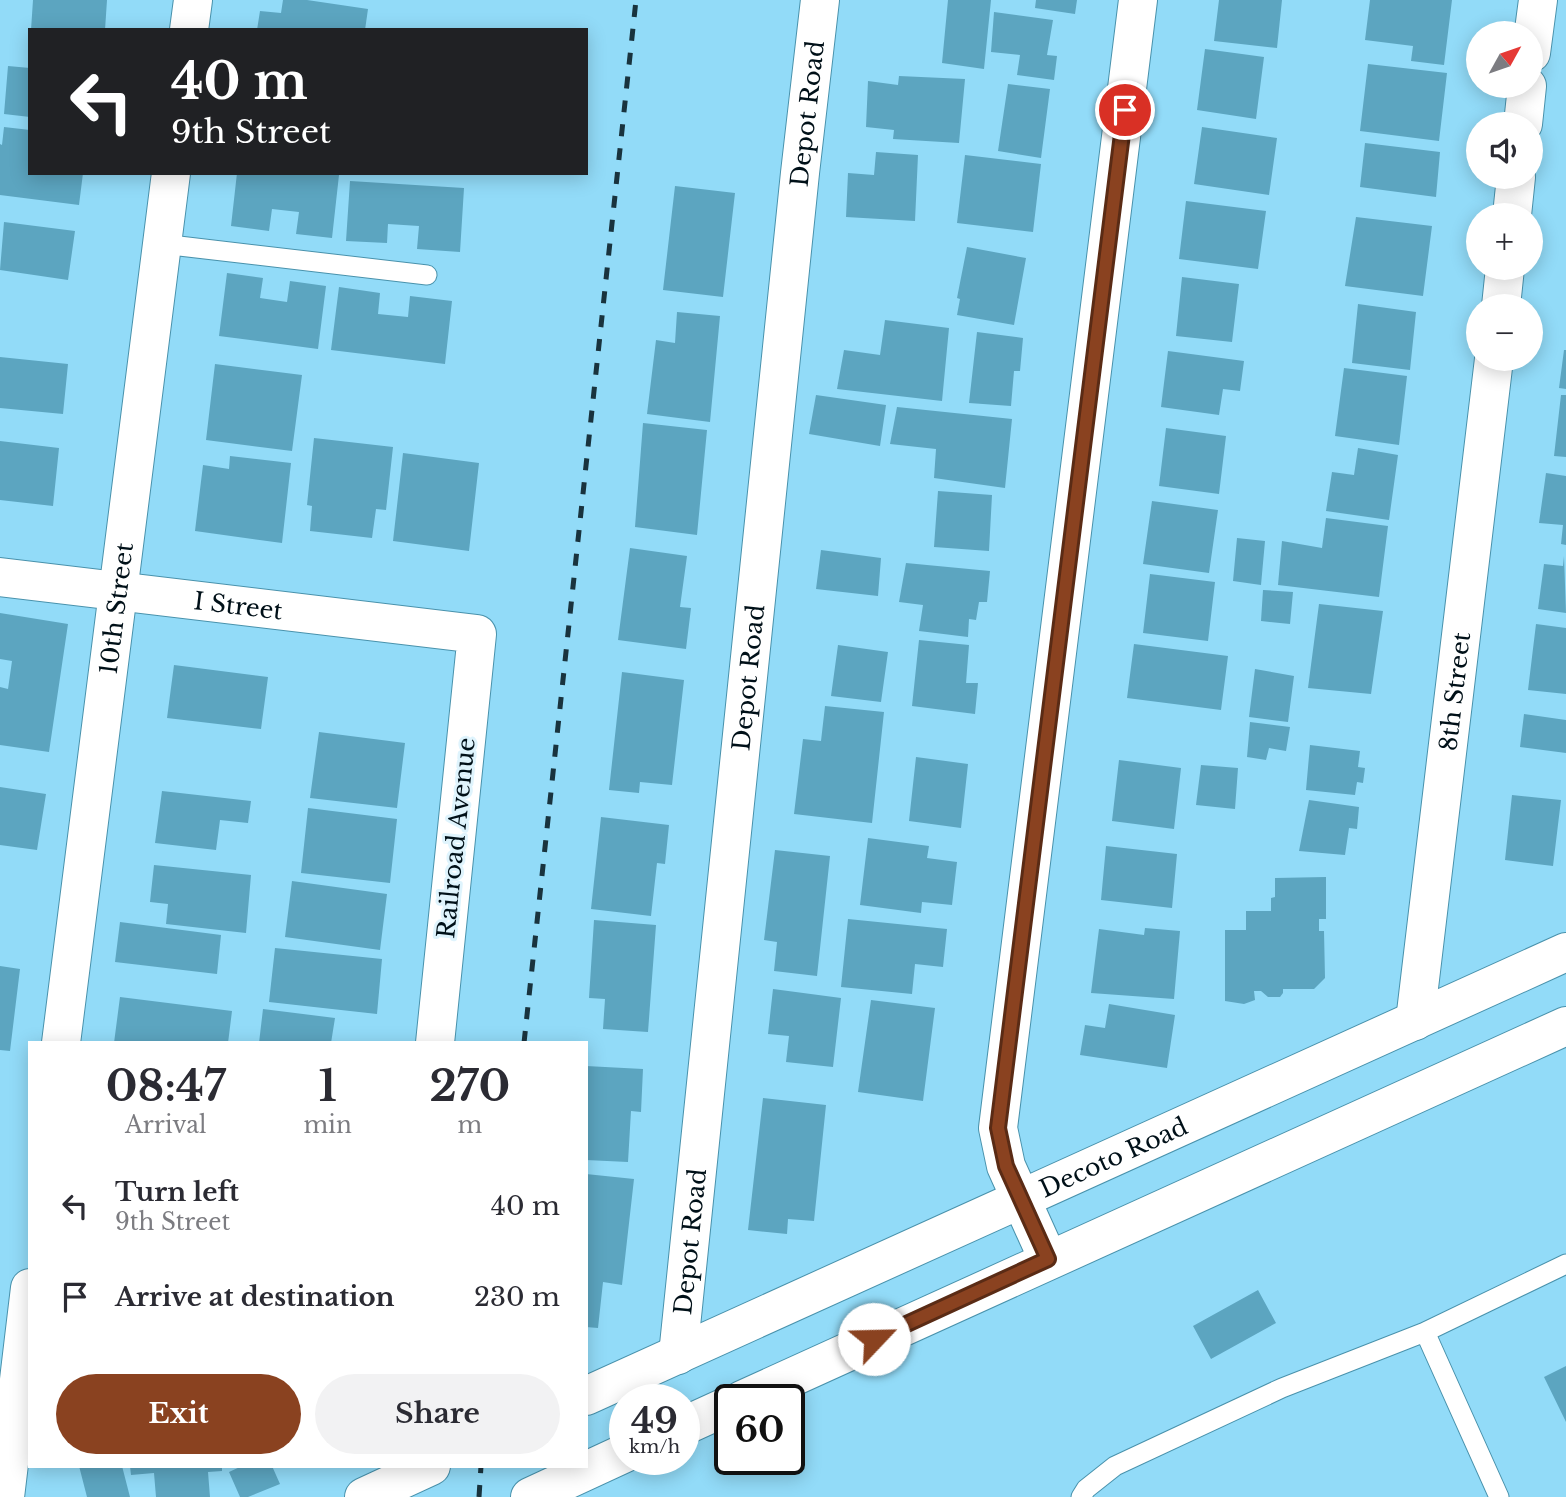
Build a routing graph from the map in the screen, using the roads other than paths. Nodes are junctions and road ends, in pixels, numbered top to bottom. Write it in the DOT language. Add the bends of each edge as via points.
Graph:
graph roads {
  1 [pos="193,0"];
  2 [pos="820,0"];
  3 [pos="1138,0"];
  4 [pos="1538,0"];
  5 [pos="1535,21"];
  6 [pos="189,28"];
  7 [pos="171,175"];
  8 [pos="162,244"];
  9 [pos="426,275"];
  10 [pos="1493,371"];
  11 [pos="0,577"];
  12 [pos="118,591"];
  13 [pos="477,634"];
  14 [pos="1566,951"];
  15 [pos="1415,1021"];
  16 [pos="1566,1026"];
  17 [pos="61,1041"];
  18 [pos="435,1041"];
  19 [pos="1021,1199"];
  20 [pos="1048,1259"];
  21 [pos="1566,1264"];
  22 [pos="28,1301"];
  23 [pos="1425,1332"];
  24 [pos="678,1355"];
  25 [pos="16,1379"];
  26 [pos="777,1384"];
  27 [pos="588,1395"];
  28 [pos="609,1461"];
  29 [pos="427,1468"];
  30 [pos="5,1497"];
  31 [pos="364,1497"];
  32 [pos="530,1497"];
  33 [pos="1081,1497"];
  34 [pos="1499,1497"];
  1 -- 6 [label="street"];
  2 -- 24 [label="street, Depot Road"];
  3 -- 19 [label="street" via="998,1128 1006,1166"];
  4 -- 5 [label="street"];
  7 -- 8 [label="street, 10th Street"];
  8 -- 9 [label="lane"];
  8 -- 12 [label="street, 10th Street"];
  10 -- 15 [label="street, 8th Street"];
  11 -- 12 [label="street, I Street"];
  12 -- 13 [label="street, I Street"];
  12 -- 17 [label="street, 10th Street"];
  13 -- 18 [label="street, Railroad Avenue"];
  14 -- 15 [label="street, Decoto Road"];
  15 -- 19 [label="street, Decoto Road"];
  16 -- 20 [label="street"];
  19 -- 20 [label="street"];
  19 -- 24 [label="street, Decoto Road"];
  20 -- 26 [label="street"];
  21 -- 23 [label="lane"];
  22 -- 25 [label="street"];
  23 -- 33 [label="lane" via="1282,1388 1115,1466"];
  23 -- 34 [label="lane"];
  24 -- 27 [label="street, Decoto Road"];
  25 -- 30 [label="street"];
  28 -- 32 [label="street"];
  29 -- 31 [label="street"];
}
